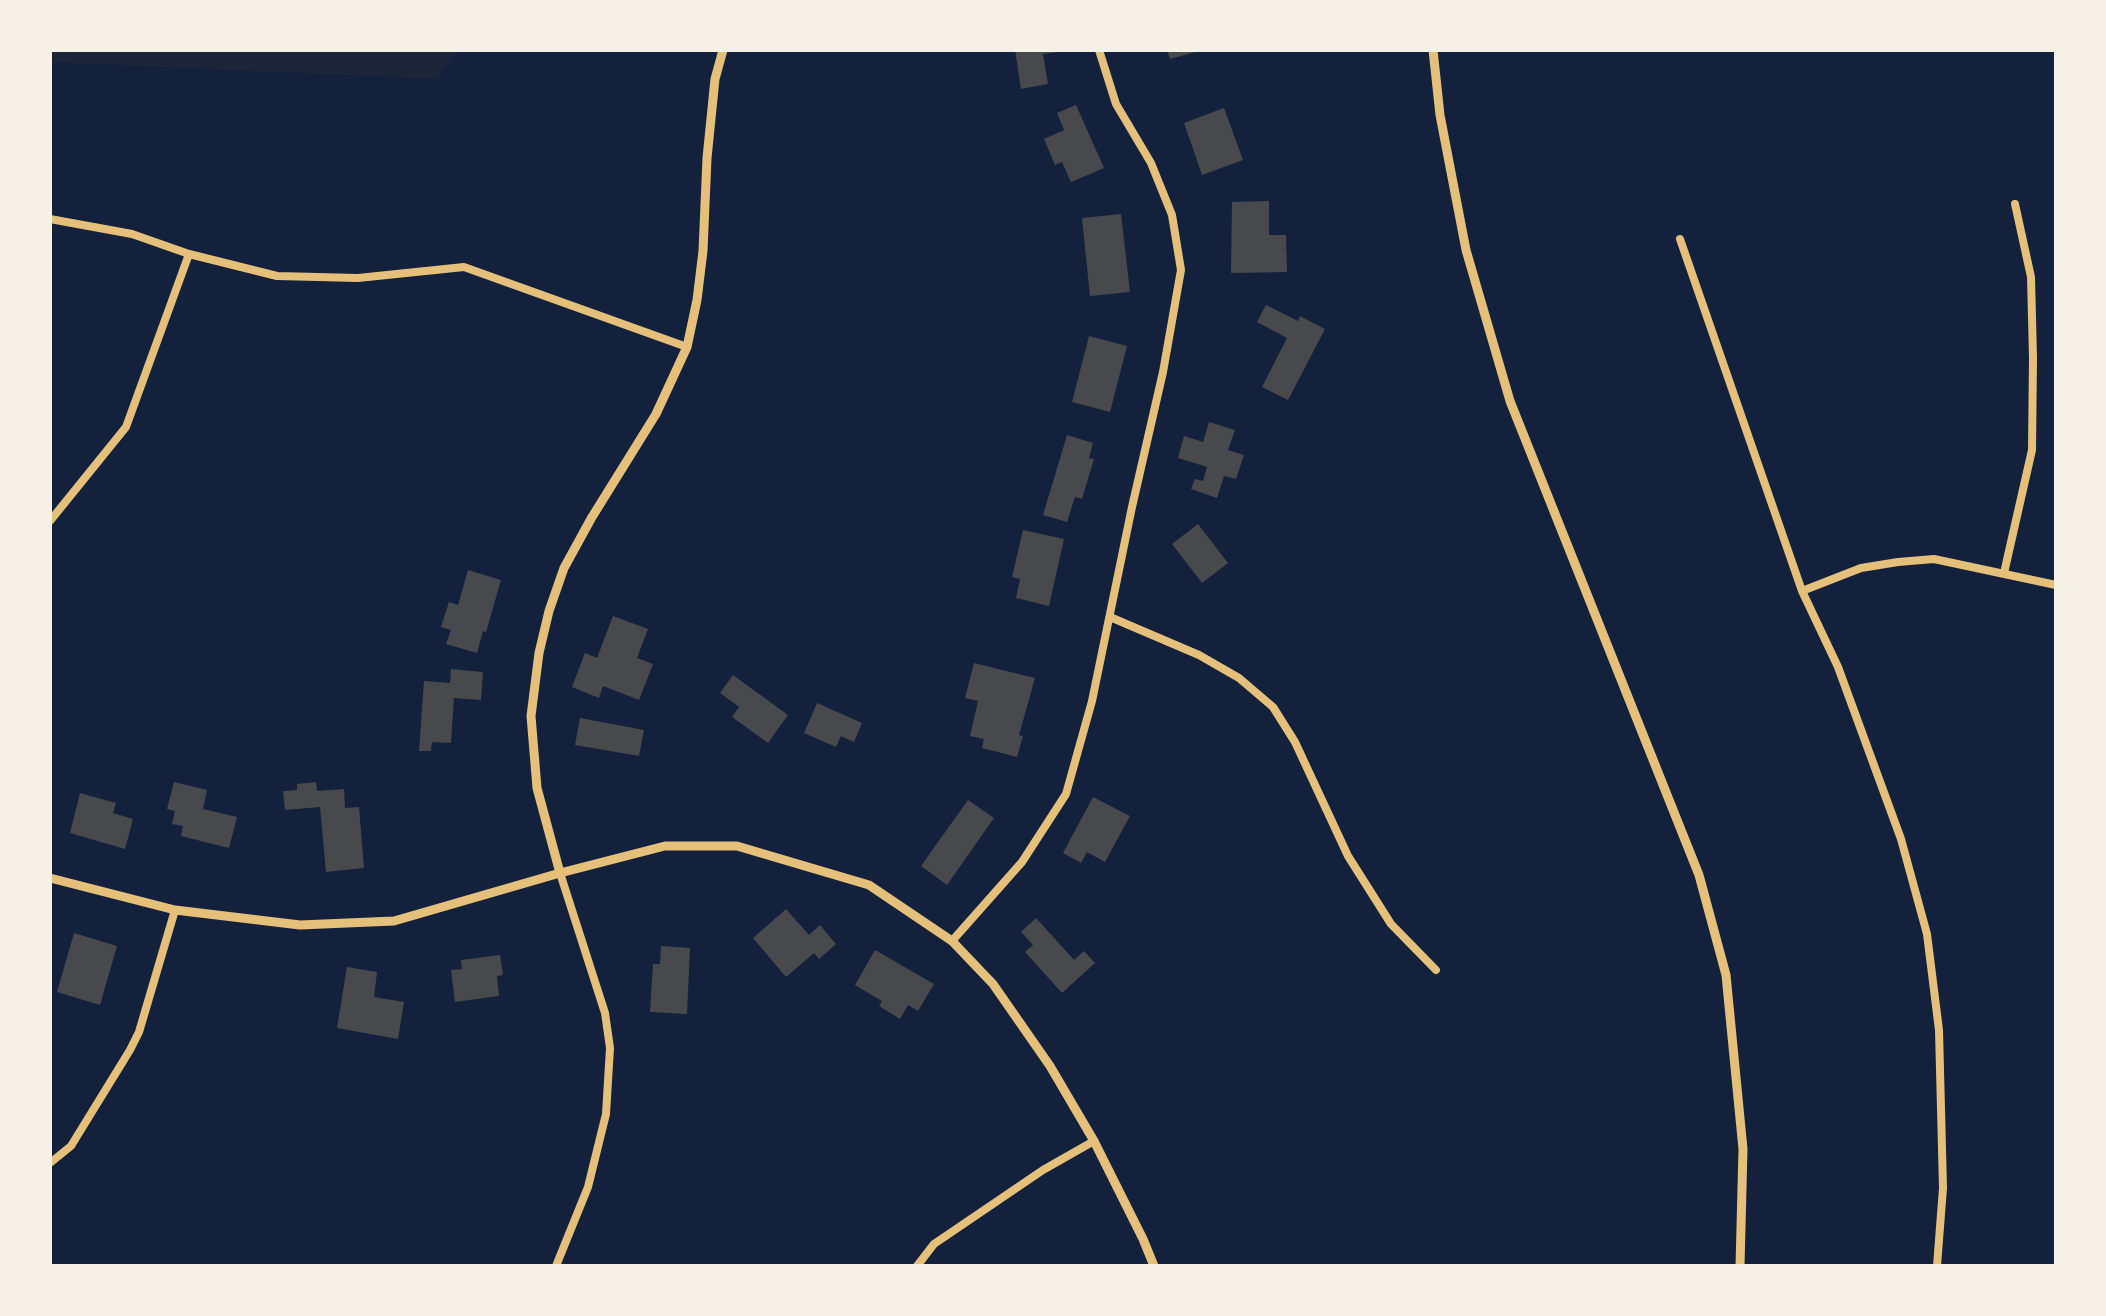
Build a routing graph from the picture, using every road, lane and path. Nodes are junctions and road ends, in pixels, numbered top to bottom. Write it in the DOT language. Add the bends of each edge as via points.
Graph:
graph roads {
  1 [pos="723,50"];
  2 [pos="1099,50"];
  3 [pos="1433,50"];
  4 [pos="2015,204"];
  5 [pos="50,219"];
  6 [pos="1680,239"];
  7 [pos="189,254"];
  8 [pos="687,347"];
  9 [pos="50,521"];
  10 [pos="2004,573"];
  11 [pos="2056,585"];
  12 [pos="1802,591"];
  13 [pos="1110,617"];
  14 [pos="560,873"];
  15 [pos="50,878"];
  16 [pos="175,910"];
  17 [pos="952,941"];
  18 [pos="1436,970"];
  19 [pos="1094,1141"];
  20 [pos="50,1163"];
  21 [pos="556,1266"];
  22 [pos="917,1266"];
  23 [pos="1154,1266"];
  24 [pos="1740,1266"];
  25 [pos="1937,1266"];
  1 -- 8 [label="street" via="715,79 703,251"];
  2 -- 13 [label="street" via="1116,104 1151,163 1172,215 1181,270"];
  3 -- 24 [label="street" via="1466,250 1510,401 1694,862 1726,975 1743,1149"];
  4 -- 10 [label="street" via="2031,277 2032,450"];
  5 -- 7 [label="street" via="132,234"];
  6 -- 12 [label="street"];
  7 -- 8 [label="street" via="277,276 358,278 464,267"];
  7 -- 9 [label="street" via="126,427"];
  8 -- 14 [label="street" via="656,414 564,568 549,611 531,716 537,788"];
  10 -- 11 [label="street"];
  10 -- 12 [label="street" via="1934,559 1898,562 1861,568"];
  12 -- 25 [label="street" via="1838,667 1901,839 1927,934 1939,1030 1943,1188"];
  13 -- 17 [label="street" via="1066,794 1022,862"];
  13 -- 18 [label="street" via="1199,655 1239,678 1273,707 1348,856 1391,924"];
  14 -- 16 [label="street" via="394,921 300,925"];
  14 -- 17 [label="street" via="665,846 737,846 869,885"];
  14 -- 21 [label="street" via="605,1013 610,1048 606,1114 588,1187"];
  15 -- 16 [label="street"];
  16 -- 20 [label="street" via="139,1032 71,1146"];
  17 -- 19 [label="street" via="993,984"];
  19 -- 22 [label="street" via="934,1244"];
  19 -- 23 [label="street"];
}
